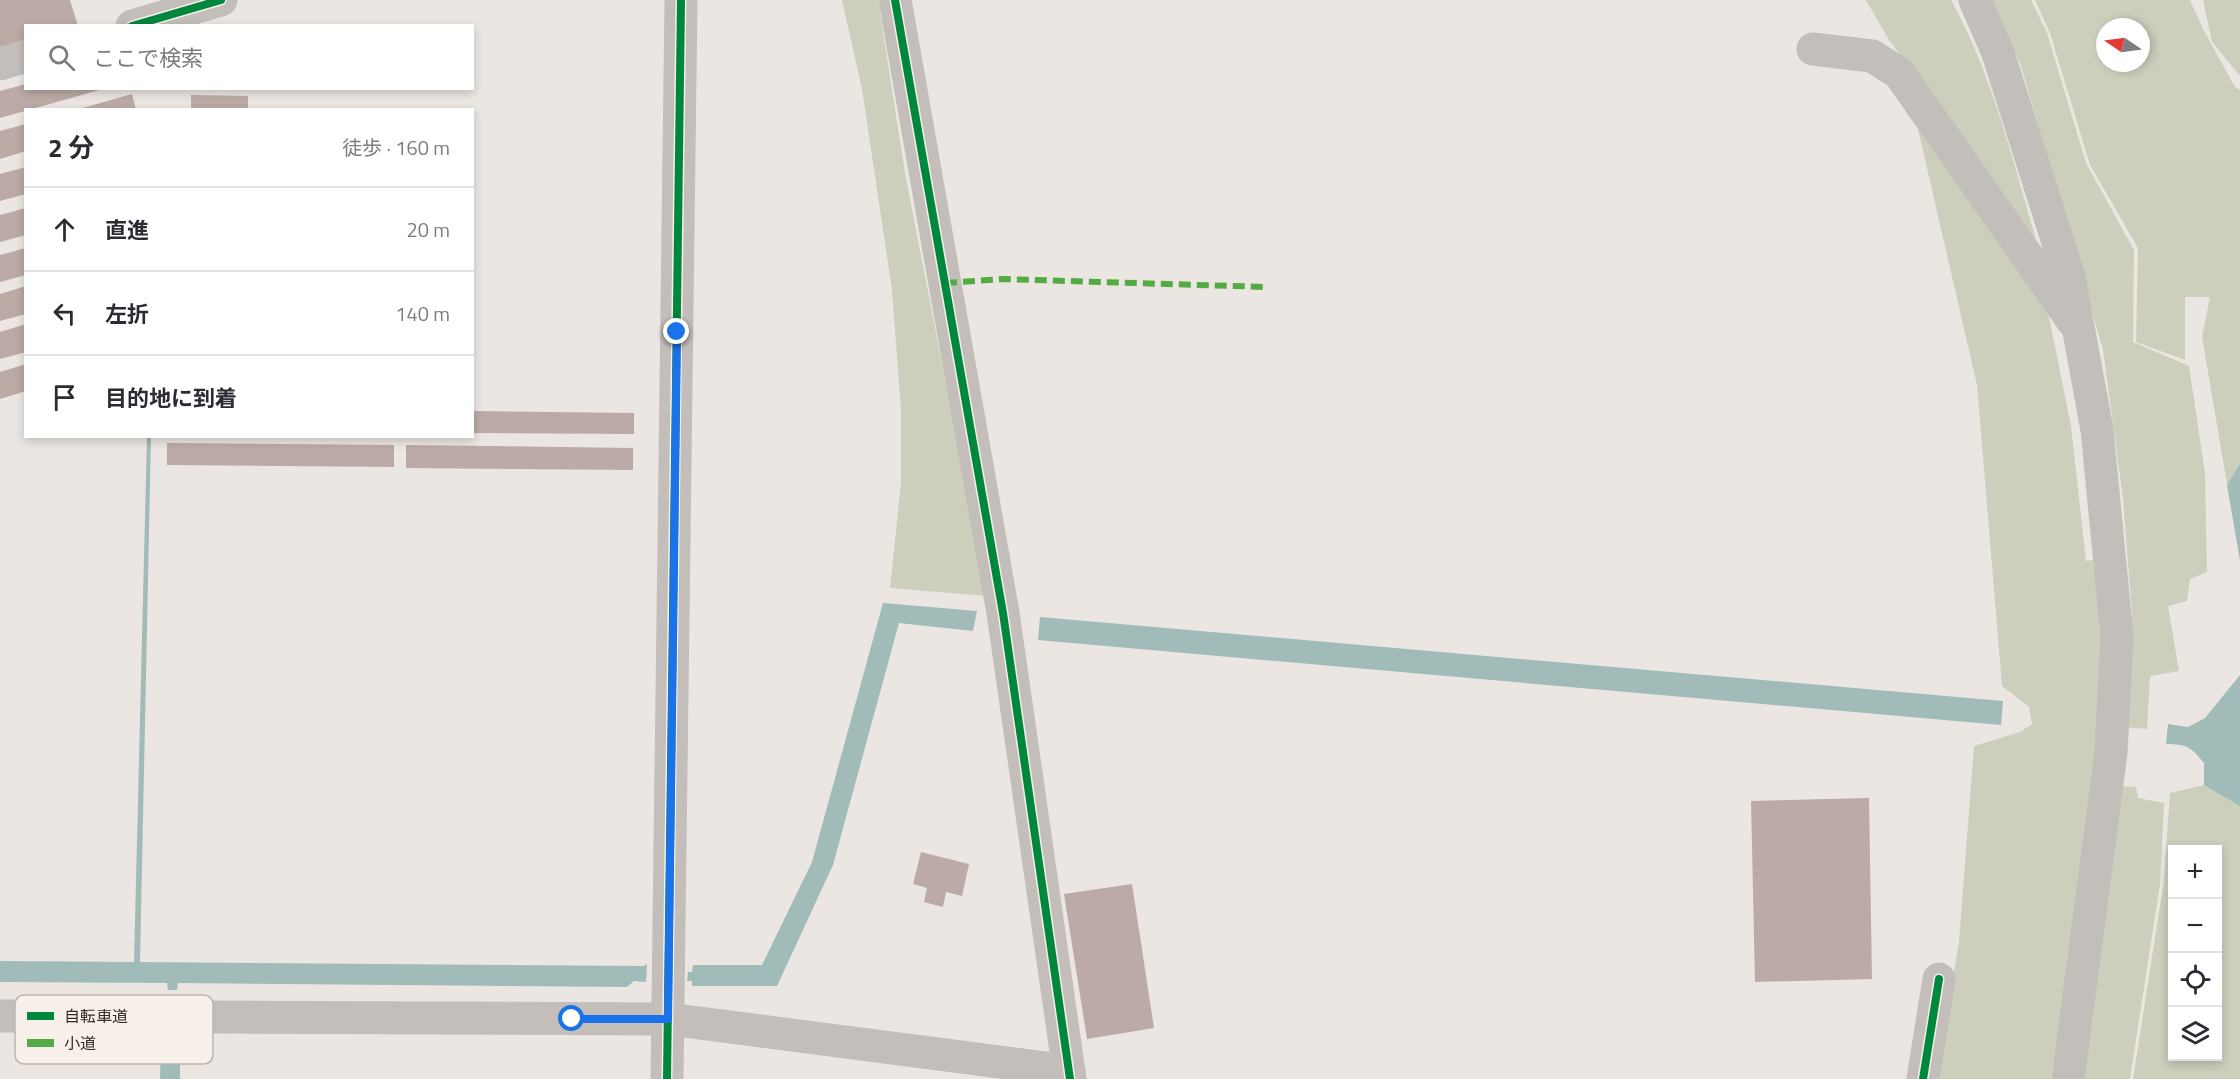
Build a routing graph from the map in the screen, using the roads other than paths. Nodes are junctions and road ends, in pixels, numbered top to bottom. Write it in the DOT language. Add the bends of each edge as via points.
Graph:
graph roads {
  1 [pos="221,0"];
  2 [pos="681,0"];
  3 [pos="895,0"];
  4 [pos="1975,0"];
  5 [pos="139,24"];
  6 [pos="1813,49"];
  7 [pos="24,57"];
  8 [pos="0,63"];
  9 [pos="2079,329"];
  10 [pos="1939,979"];
  11 [pos="0,1016"];
  12 [pos="15,1016"];
  13 [pos="213,1017"];
  14 [pos="668,1019"];
  15 [pos="1069,1075"];
  16 [pos="667,1079"];
  17 [pos="1923,1079"];
  18 [pos="2068,1079"];
  1 -- 5 [label="street"];
  2 -- 14 [label="street"];
  3 -- 15 [label="street" via="1003,613"];
  4 -- 9 [label="street" via="1998,53 2066,266"];
  6 -- 9 [label="street" via="1872,56 1899,73"];
  7 -- 8 [label="street"];
  9 -- 18 [label="street" via="2097,430 2117,636 2110,753"];
  10 -- 17 [label="street"];
  11 -- 12 [label="street"];
  13 -- 14 [label="street"];
  14 -- 15 [label="street"];
  14 -- 16 [label="street"];
}
